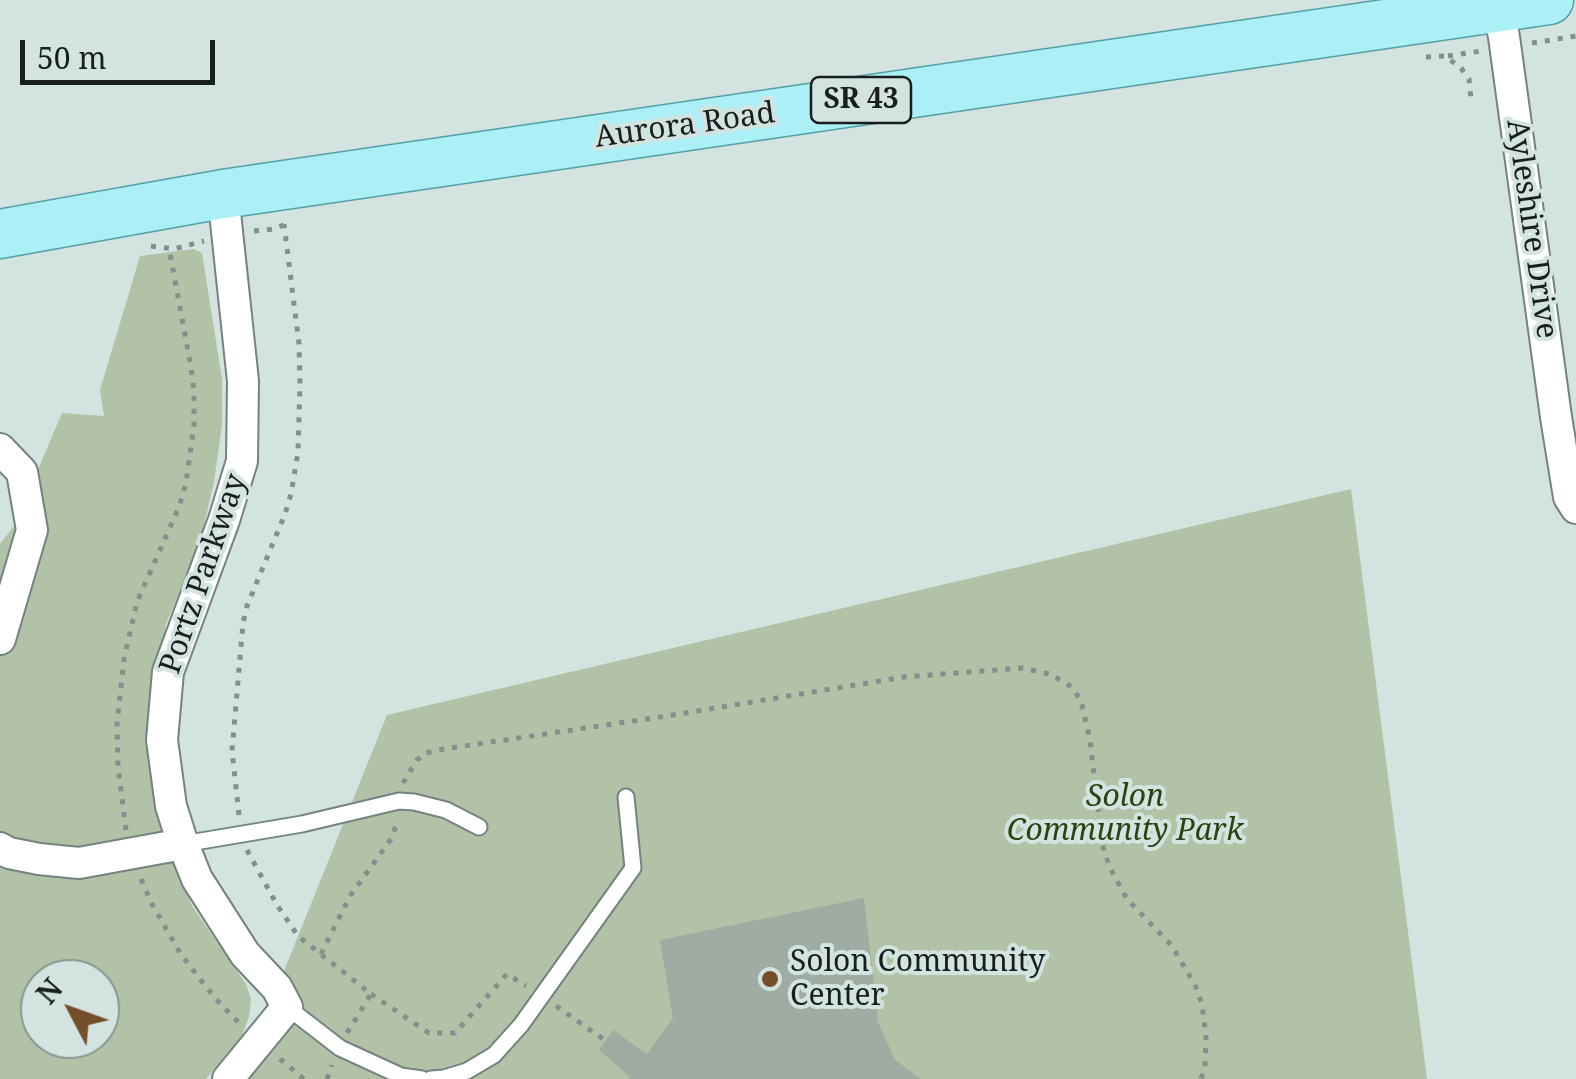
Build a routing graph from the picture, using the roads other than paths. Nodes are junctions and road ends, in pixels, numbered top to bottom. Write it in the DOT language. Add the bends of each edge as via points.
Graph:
graph roads {
  1 [pos="1498,7"];
  2 [pos="1547,20"];
  3 [pos="224,194"];
  4 [pos="0,234"];
  5 [pos="0,449"];
  6 [pos="1576,508"];
  7 [pos="0,639"];
  8 [pos="626,797"];
  9 [pos="479,826"];
  10 [pos="182,844"];
  11 [pos="0,848"];
  12 [pos="287,1007"];
  13 [pos="228,1079"];
  14 [pos="422,1079"];
  15 [pos="431,1079"];
  1 -- 2 [label="main road, Aurora Road / SR 43"];
  1 -- 3 [label="main road, Aurora Road / SR 43"];
  1 -- 6 [label="street, Ayleshire Drive" via="1556,417"];
  3 -- 4 [label="main road, Aurora Road / SR 43"];
  3 -- 10 [label="street, Portz Parkway" via="243,381 242,461 168,672 162,740"];
  5 -- 7 [label="street" via="22,472 32,530"];
  8 -- 15 [label="lane" via="632,868 494,1054 468,1071"];
  9 -- 10 [label="lane" via="446,810 400,802"];
  10 -- 11 [label="street" via="79,863"];
  10 -- 12 [label="street, Portz Parkway" via="245,954"];
  12 -- 13 [label="street"];
  12 -- 14 [label="lane" via="340,1048"];
}
